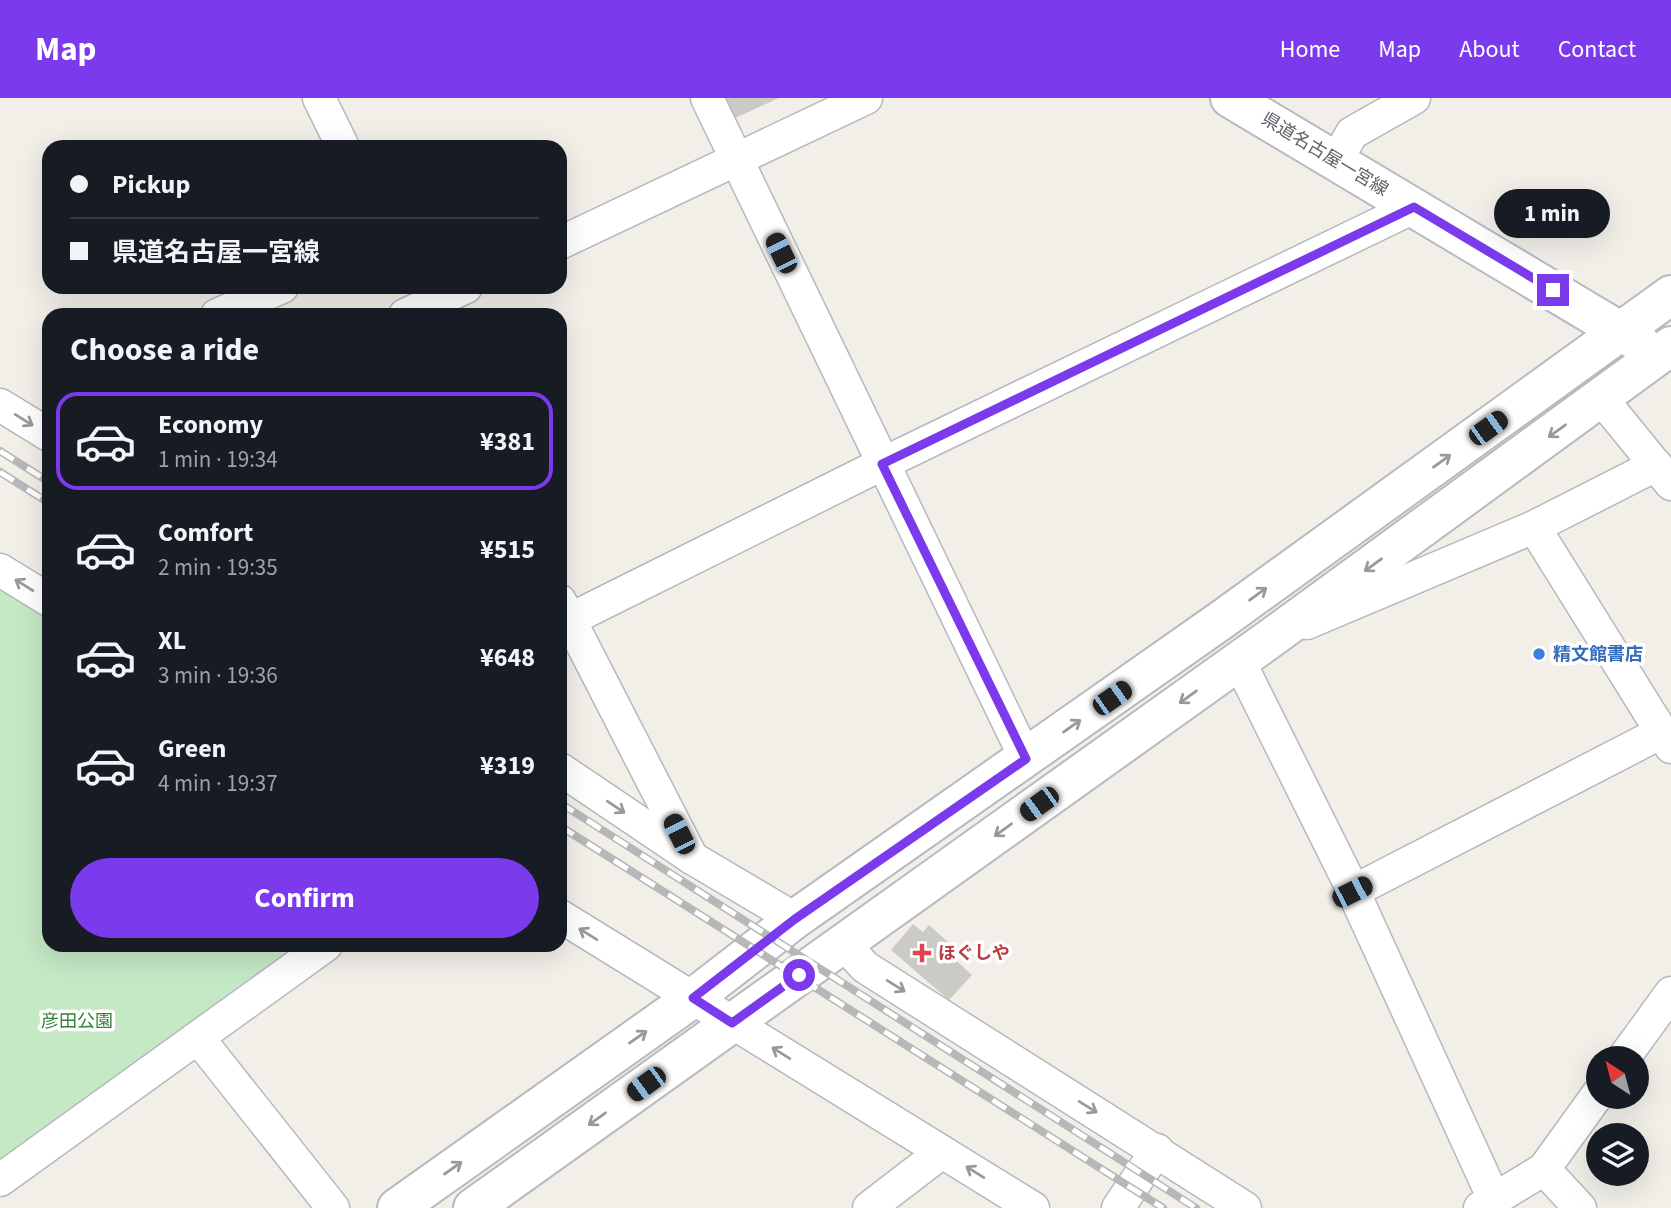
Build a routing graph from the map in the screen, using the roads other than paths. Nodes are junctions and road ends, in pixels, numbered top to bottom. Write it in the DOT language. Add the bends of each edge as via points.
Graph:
graph roads {
  1 [pos="318,98"];
  2 [pos="707,98"];
  3 [pos="866,98"];
  4 [pos="1230,98"];
  5 [pos="1414,98"];
  6 [pos="339,140"];
  7 [pos="736,159"];
  8 [pos="1336,161"];
  9 [pos="1414,207"];
  10 [pos="567,240"];
  11 [pos="266,294"];
  12 [pos="448,294"];
  13 [pos="1671,295"];
  14 [pos="418,306"];
  15 [pos="233,308"];
  16 [pos="1622,331"];
  17 [pos="1667,355"];
  18 [pos="1601,398"];
  19 [pos="0,404"];
  20 [pos="42,431"];
  21 [pos="882,464"];
  22 [pos="1664,474"];
  23 [pos="1534,527"];
  24 [pos="0,570"];
  25 [pos="42,596"];
  26 [pos="567,609"];
  27 [pos="567,616"];
  28 [pos="1271,638"];
  29 [pos="1239,661"];
  30 [pos="1667,740"];
  31 [pos="1026,759"];
  32 [pos="567,774"];
  33 [pos="692,858"];
  34 [pos="1352,892"];
  35 [pos="795,919"];
  36 [pos="567,920"];
  37 [pos="843,943"];
  38 [pos="317,952"];
  39 [pos="1671,993"];
  40 [pos="693,998"];
  41 [pos="732,1023"];
  42 [pos="199,1039"];
  43 [pos="1632,1046"];
  44 [pos="1586,1110"];
  45 [pos="1157,1150"];
  46 [pos="942,1152"];
  47 [pos="1544,1169"];
  48 [pos="0,1180"];
  49 [pos="1487,1204"];
  50 [pos="333,1208"];
  51 [pos="397,1208"];
  52 [pos="473,1208"];
  53 [pos="869,1208"];
  54 [pos="1033,1208"];
  55 [pos="1118,1208"];
  56 [pos="1245,1208"];
  57 [pos="1580,1208"];
  1 -- 6 [label="street"];
  2 -- 7 [label="street"];
  3 -- 7 [label="street"];
  4 -- 8 [label="street, 県道名古屋一宮線"];
  5 -- 8 [label="street" via="1352,134"];
  7 -- 10 [label="street"];
  7 -- 21 [label="street"];
  8 -- 9 [label="street, 県道名古屋一宮線"];
  9 -- 16 [label="street, 県道名古屋一宮線"];
  9 -- 21 [label="street"];
  11 -- 15 [label="street"];
  12 -- 14 [label="street"];
  13 -- 16 [label="street"];
  16 -- 17 [label="street, 県道名古屋一宮線"];
  31 -- 16 [label="street, one-way"];
  17 -- 18 [label="street"];
  18 -- 22 [label="street"];
  18 -- 28 [label="street, one-way"];
  19 -- 20 [label="street, one-way"];
  21 -- 26 [label="street"];
  21 -- 31 [label="street"];
  22 -- 23 [label="street"];
  23 -- 28 [label="street"];
  23 -- 30 [label="street"];
  25 -- 24 [label="street, one-way"];
  27 -- 33 [label="street"];
  28 -- 29 [label="street"];
  29 -- 34 [label="street"];
  29 -- 37 [label="street, one-way"];
  30 -- 34 [label="street"];
  31 -- 35 [label="street"];
  32 -- 33 [label="street, one-way"];
  33 -- 35 [label="street"];
  34 -- 49 [label="street"];
  35 -- 40 [label="street"];
  40 -- 36 [label="street, one-way"];
  37 -- 41 [label="street"];
  37 -- 45 [label="street, one-way" via="865,967"];
  38 -- 42 [label="street"];
  39 -- 43 [label="street"];
  40 -- 41 [label="street"];
  51 -- 40 [label="street, one-way"];
  46 -- 41 [label="street, one-way"];
  41 -- 52 [label="street, one-way"];
  42 -- 48 [label="street"];
  42 -- 50 [label="street"];
  44 -- 47 [label="street"];
  45 -- 55 [label="street"];
  45 -- 56 [label="street"];
  46 -- 53 [label="street"];
  54 -- 46 [label="street, one-way"];
  47 -- 49 [label="street"];
  47 -- 57 [label="street"];
}
